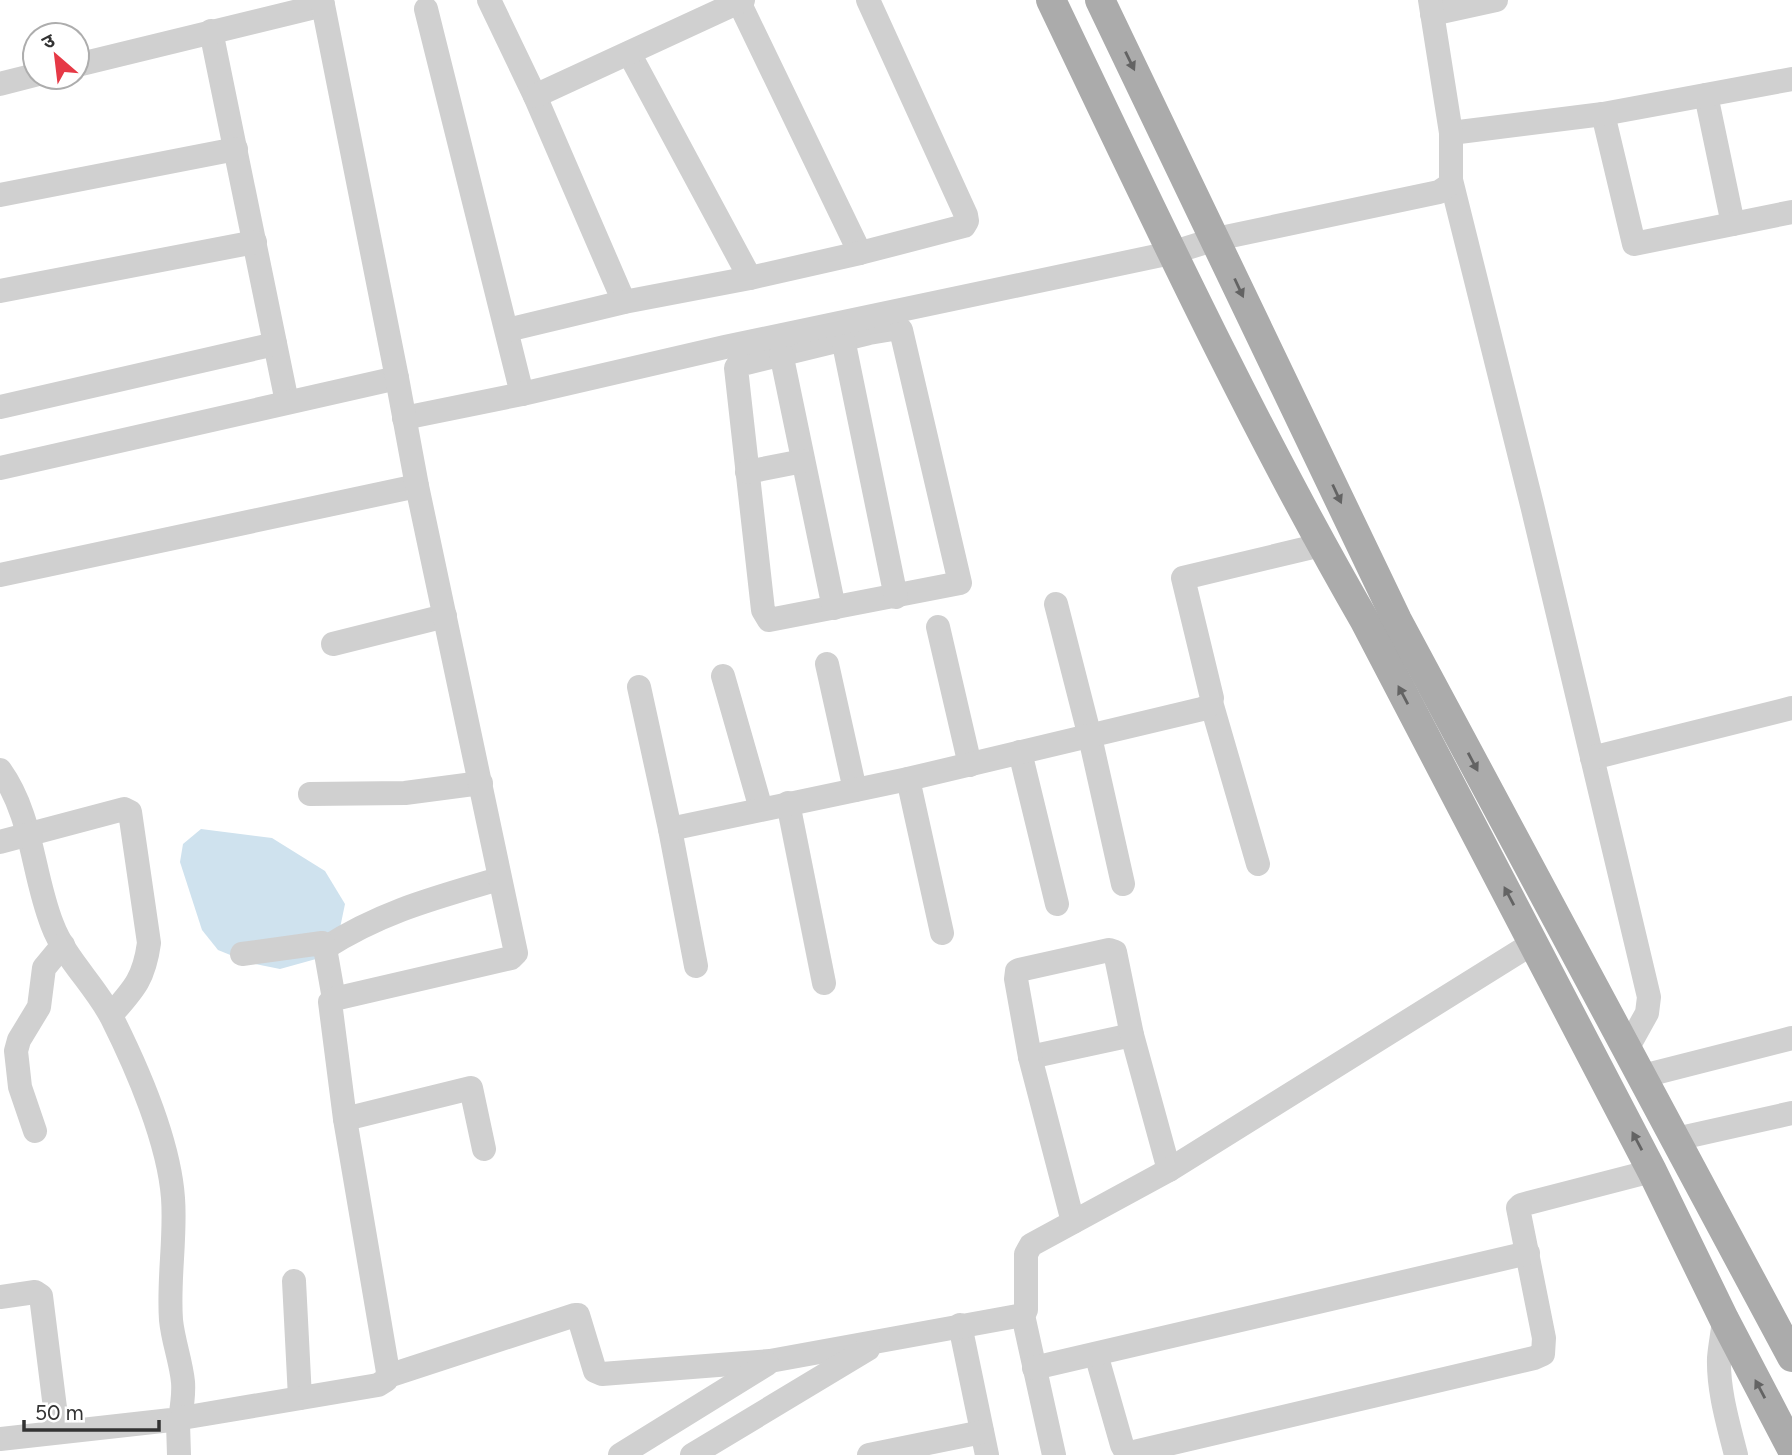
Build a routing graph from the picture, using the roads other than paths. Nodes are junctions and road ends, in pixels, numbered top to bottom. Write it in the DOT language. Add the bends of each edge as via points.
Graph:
graph roads {
  1 [pos="489,0"];
  2 [pos="868,0"];
  3 [pos="1051,0"];
  4 [pos="1100,0"];
  5 [pos="1496,0"];
  6 [pos="741,1"];
  7 [pos="323,2"];
  8 [pos="1431,7"];
  9 [pos="426,9"];
  10 [pos="211,31"];
  11 [pos="629,53"];
  12 [pos="91,61"];
  13 [pos="21,79"];
  14 [pos="1792,79"];
  15 [pos="0,84"];
  16 [pos="1706,95"];
  17 [pos="535,96"];
  18 [pos="1604,114"];
  19 [pos="1451,133"];
  20 [pos="236,149"];
  21 [pos="1451,180"];
  22 [pos="0,195"];
  23 [pos="1792,212"];
  24 [pos="1733,224"];
  25 [pos="1216,239"];
  26 [pos="256,242"];
  27 [pos="860,253"];
  28 [pos="1171,253"];
  29 [pos="750,278"];
  30 [pos="0,291"];
  31 [pos="624,302"];
  32 [pos="868,325"];
  33 [pos="507,330"];
  34 [pos="843,339"];
  35 [pos="275,344"];
  36 [pos="781,353"];
  37 [pos="397,378"];
  38 [pos="522,394"];
  39 [pos="288,402"];
  40 [pos="0,407"];
  41 [pos="404,418"];
  42 [pos="803,461"];
  43 [pos="0,468"];
  44 [pos="747,472"];
  45 [pos="417,486"];
  46 [pos="1321,545"];
  47 [pos="0,575"];
  48 [pos="896,597"];
  49 [pos="1056,604"];
  50 [pos="834,608"];
  51 [pos="445,616"];
  52 [pos="938,627"];
  53 [pos="333,644"];
  54 [pos="827,664"];
  55 [pos="723,676"];
  56 [pos="639,687"];
  57 [pos="1211,702"];
  58 [pos="1792,708"];
  59 [pos="1090,737"];
  60 [pos="1020,752"];
  61 [pos="1592,758"];
  62 [pos="970,765"];
  63 [pos="0,770"];
  64 [pos="908,779"];
  65 [pos="481,783"];
  66 [pos="855,790"];
  67 [pos="310,794"];
  68 [pos="788,803"];
  69 [pos="761,809"];
  70 [pos="670,830"];
  71 [pos="29,836"];
  72 [pos="0,842"];
  73 [pos="1258,864"];
  74 [pos="499,879"];
  75 [pos="1123,884"];
  76 [pos="1057,904"];
  77 [pos="942,933"];
  78 [pos="1533,943"];
  79 [pos="63,946"];
  80 [pos="326,948"];
  81 [pos="242,954"];
  82 [pos="696,966"];
  83 [pos="824,983"];
  84 [pos="334,999"];
  85 [pos="111,1015"];
  86 [pos="1132,1035"];
  87 [pos="1792,1038"];
  88 [pos="1627,1049"];
  89 [pos="1030,1057"];
  90 [pos="1643,1076"];
  91 [pos="1792,1113"];
  92 [pos="345,1119"];
  93 [pos="35,1131"];
  94 [pos="1676,1139"];
  95 [pos="484,1149"];
  96 [pos="1169,1170"];
  97 [pos="1652,1171"];
  98 [pos="1073,1222"];
  99 [pos="1528,1253"];
  100 [pos="294,1280"];
  101 [pos="0,1297"];
  102 [pos="1023,1315"];
  103 [pos="1724,1319"];
  104 [pos="960,1325"];
  105 [pos="883,1339"];
  106 [pos="1096,1354"];
  107 [pos="1792,1357"];
  108 [pos="770,1361"];
  109 [pos="1034,1368"];
  110 [pos="388,1376"];
  111 [pos="300,1398"];
  112 [pos="711,1399"];
  113 [pos="180,1419"];
  114 [pos="58,1432"];
  115 [pos="0,1439"];
  116 [pos="985,1444"];
  117 [pos="720,1447"];
  118 [pos="1792,1449"];
  119 [pos="179,1455"];
  120 [pos="620,1455"];
  121 [pos="692,1455"];
  122 [pos="869,1455"];
  123 [pos="1055,1455"];
  124 [pos="1736,1455"];
  1 -- 17 [label="street"];
  2 -- 27 [label="street" via="967,222 959,229"];
  3 -- 28 [label="main road"];
  4 -- 25 [label="main road, one-way"];
  5 -- 8 [label="street"];
  6 -- 11 [label="street"];
  6 -- 27 [label="street"];
  7 -- 10 [label="street"];
  7 -- 37 [label="street"];
  8 -- 19 [label="street"];
  9 -- 33 [label="street"];
  10 -- 12 [label="street"];
  10 -- 20 [label="street"];
  11 -- 17 [label="street"];
  11 -- 29 [label="street"];
  13 -- 15 [label="street"];
  14 -- 16 [label="street"];
  16 -- 18 [label="street"];
  16 -- 24 [label="street"];
  17 -- 31 [label="street"];
  18 -- 19 [label="street"];
  18 -- 24 [label="street" via="1634,244"];
  19 -- 21 [label="street"];
  20 -- 22 [label="street"];
  20 -- 26 [label="street"];
  21 -- 25 [label="street" via="1434,194"];
  21 -- 61 [label="street"];
  23 -- 24 [label="street"];
  25 -- 28 [label="street"];
  25 -- 88 [label="main road, one-way" via="1397,620"];
  26 -- 30 [label="street"];
  26 -- 35 [label="street"];
  27 -- 29 [label="street"];
  28 -- 32 [label="street"];
  28 -- 46 [label="main road"];
  29 -- 31 [label="street"];
  31 -- 33 [label="street"];
  32 -- 34 [label="street"];
  32 -- 38 [label="street" via="725,347"];
  32 -- 48 [label="street" via="901,330 960,583"];
  33 -- 38 [label="street"];
  34 -- 36 [label="street"];
  34 -- 48 [label="street"];
  35 -- 39 [label="street"];
  35 -- 40 [label="street"];
  36 -- 42 [label="street"];
  36 -- 44 [label="street" via="738,365 734,372"];
  37 -- 39 [label="street"];
  37 -- 41 [label="street"];
  38 -- 41 [label="street"];
  39 -- 43 [label="street"];
  41 -- 45 [label="street"];
  42 -- 44 [label="street"];
  42 -- 50 [label="street"];
  44 -- 50 [label="street" via="766,618"];
  45 -- 47 [label="street"];
  45 -- 51 [label="street"];
  46 -- 57 [label="street" via="1183,578"];
  78 -- 46 [label="main road, one-way"];
  48 -- 50 [label="street"];
  49 -- 59 [label="street"];
  51 -- 53 [label="street"];
  51 -- 65 [label="street"];
  52 -- 62 [label="street"];
  54 -- 66 [label="street"];
  55 -- 69 [label="street"];
  56 -- 70 [label="street"];
  57 -- 59 [label="street" via="1202,709"];
  57 -- 73 [label="street"];
  58 -- 61 [label="street"];
  59 -- 60 [label="street"];
  59 -- 75 [label="street"];
  60 -- 62 [label="street"];
  60 -- 76 [label="street"];
  61 -- 88 [label="street" via="1649,997 1647,1013"];
  62 -- 64 [label="street"];
  63 -- 71 [label="street" via="18,799"];
  64 -- 66 [label="street"];
  64 -- 77 [label="street"];
  65 -- 67 [label="street" via="405,793"];
  65 -- 74 [label="street"];
  66 -- 68 [label="street"];
  68 -- 69 [label="street"];
  68 -- 83 [label="street"];
  69 -- 70 [label="street"];
  70 -- 82 [label="street"];
  71 -- 72 [label="street"];
  71 -- 79 [label="street" via="38,883"];
  71 -- 85 [label="street" via="124,809 130,812 149,943 136,987"];
  74 -- 80 [label="street" via="391,912"];
  74 -- 84 [label="street" via="514,957"];
  78 -- 96 [label="street"];
  97 -- 78 [label="main road, one-way"];
  79 -- 85 [label="street"];
  79 -- 93 [label="street" via="44,968 39,1007 16,1051 20,1087"];
  80 -- 81 [label="street" via="320,943"];
  80 -- 84 [label="street"];
  84 -- 92 [label="street" via="330,1002"];
  85 -- 113 [label="street" via="135,1069 173,1196 171,1320 183,1383"];
  86 -- 89 [label="street"];
  86 -- 89 [label="street" via="1114,950 1022,969 1016,979"];
  86 -- 96 [label="street"];
  87 -- 90 [label="street"];
  88 -- 90 [label="main road"];
  89 -- 98 [label="street"];
  90 -- 94 [label="main road"];
  91 -- 94 [label="street"];
  92 -- 95 [label="street" via="469,1088"];
  92 -- 110 [label="street"];
  94 -- 107 [label="main road"];
  96 -- 98 [label="street"];
  97 -- 99 [label="street" via="1520,1206"];
  97 -- 103 [label="main road"];
  98 -- 102 [label="street" via="1028,1247"];
  99 -- 106 [label="street"];
  99 -- 106 [label="street" via="1544,1338 1541,1355 1134,1453 1126,1452 1122,1445"];
  100 -- 111 [label="street"];
  101 -- 114 [label="street" via="35,1292 41,1296"];
  102 -- 104 [label="street"];
  102 -- 109 [label="street"];
  118 -- 103 [label="main road, one-way"];
  103 -- 124 [label="street" via="1720,1378"];
  104 -- 105 [label="street"];
  104 -- 116 [label="street"];
  105 -- 108 [label="street"];
  105 -- 117 [label="street"];
  106 -- 109 [label="street"];
  108 -- 110 [label="street" via="599,1374 576,1314"];
  108 -- 112 [label="street"];
  109 -- 123 [label="street"];
  110 -- 111 [label="street" via="378,1385"];
  111 -- 113 [label="street"];
  112 -- 117 [label="street"];
  112 -- 120 [label="street"];
  113 -- 114 [label="street"];
  113 -- 119 [label="street"];
  114 -- 115 [label="street"];
  116 -- 122 [label="street"];
  117 -- 121 [label="street"];
}
